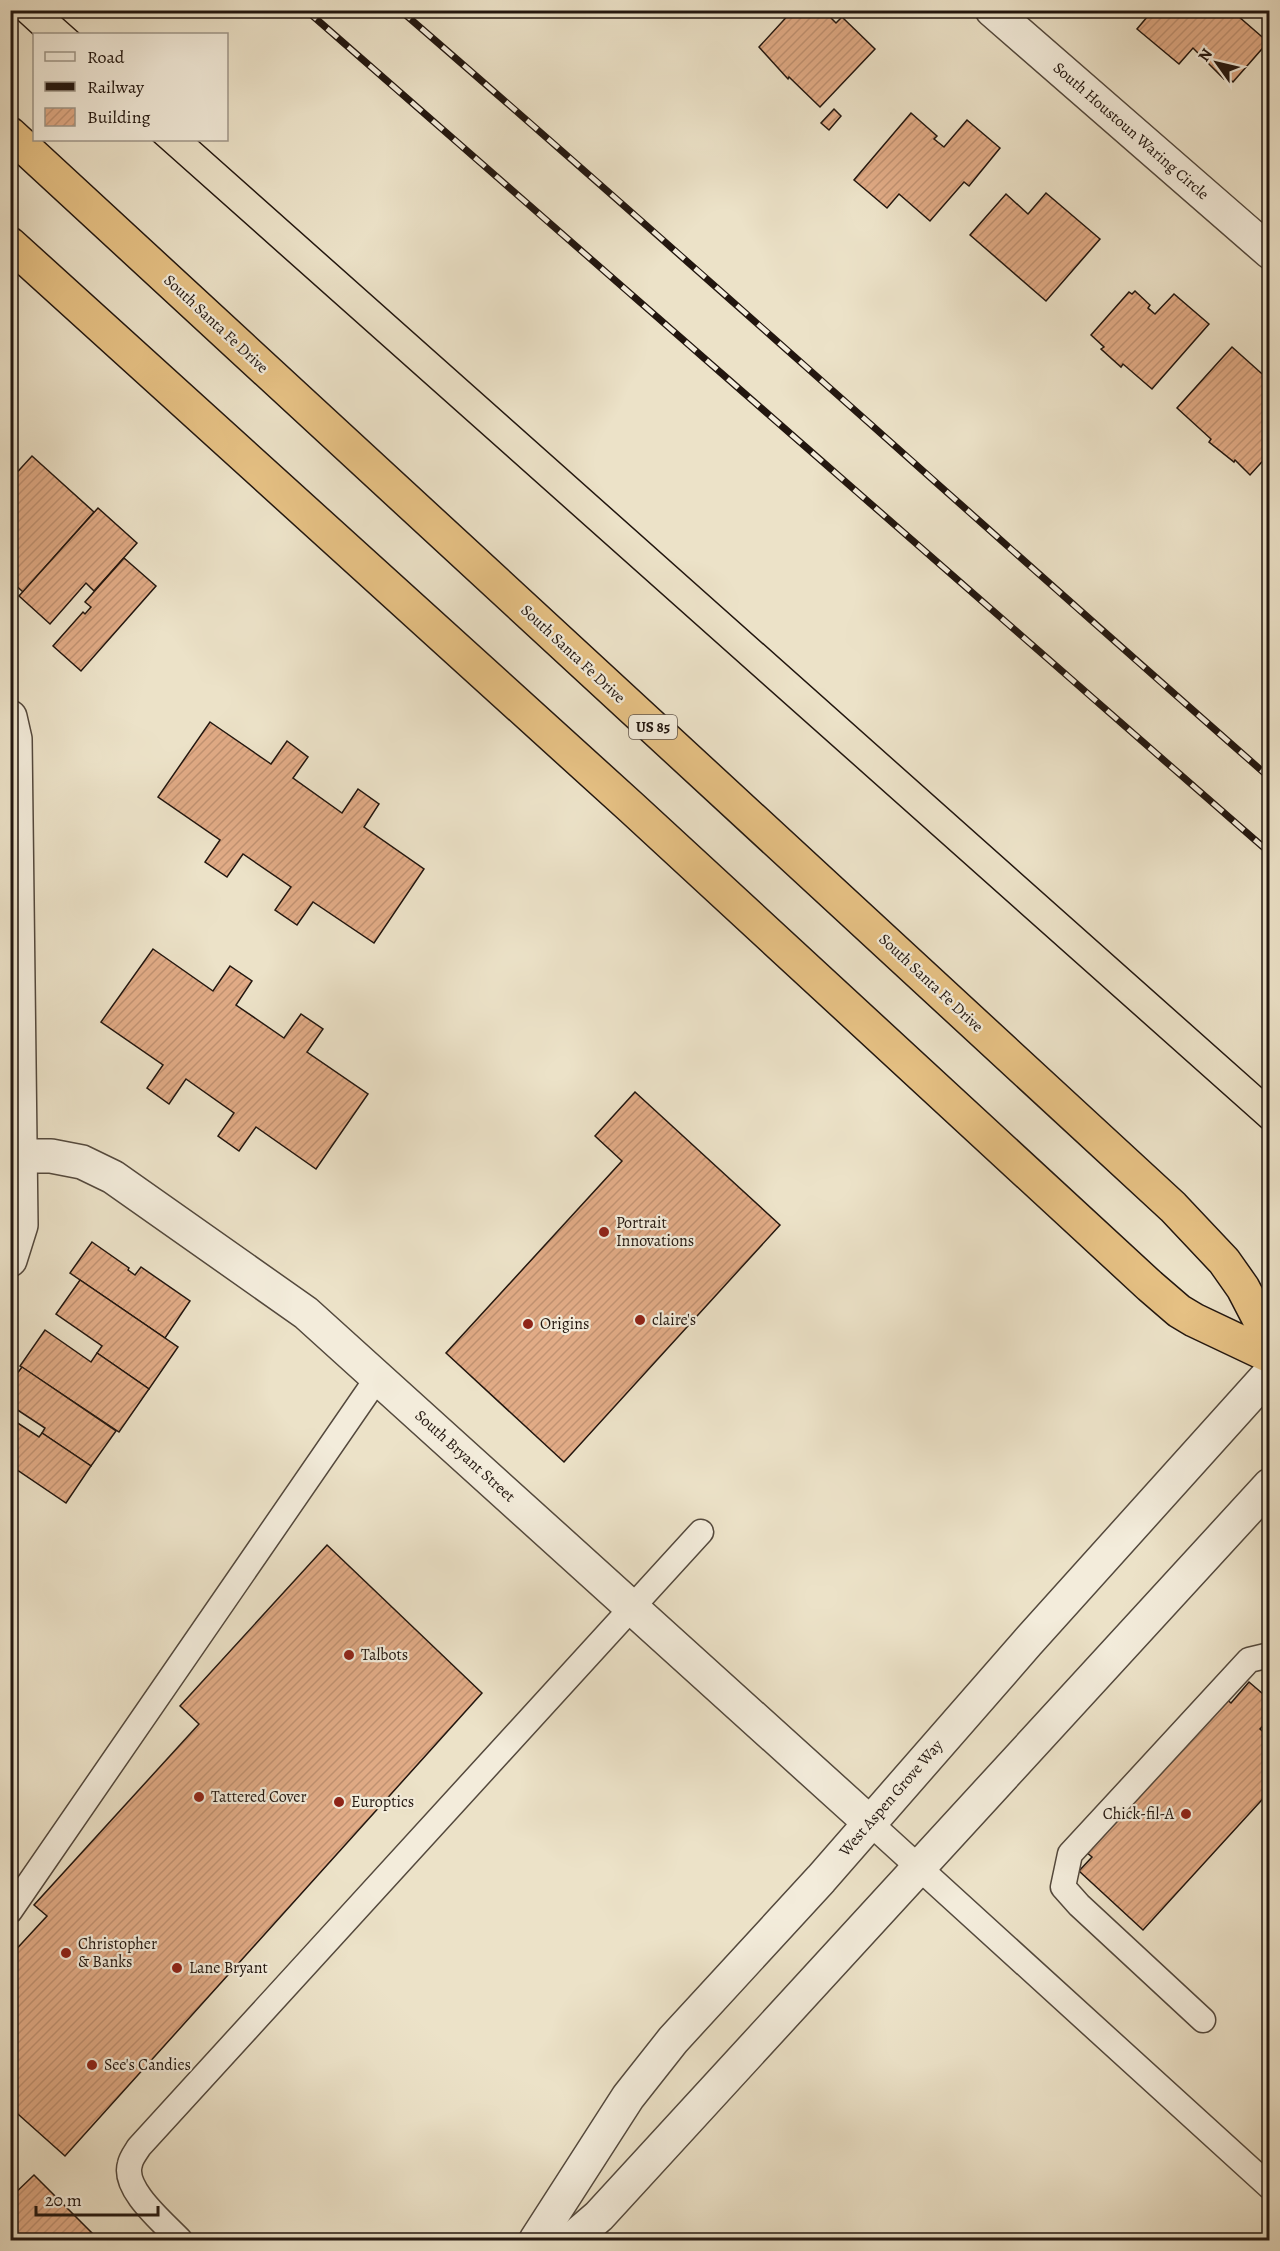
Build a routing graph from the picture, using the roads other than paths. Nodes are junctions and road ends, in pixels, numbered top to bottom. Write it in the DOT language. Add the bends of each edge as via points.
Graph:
graph roads {
  1 [pos="992,10"];
  2 [pos="10,134"];
  3 [pos="10,244"];
  4 [pos="1269,252"];
  5 [pos="10,717"];
  6 [pos="20,1156"];
  7 [pos="10,1260"];
  8 [pos="1269,1340"];
  9 [pos="1269,1356"];
  10 [pos="1269,1373"];
  11 [pos="378,1377"];
  12 [pos="1269,1485"];
  13 [pos="701,1532"];
  14 [pos="632,1608"];
  15 [pos="1269,1655"];
  16 [pos="870,1823"];
  17 [pos="918,1867"];
  18 [pos="10,1911"];
  19 [pos="1203,2020"];
  20 [pos="1269,2187"];
  21 [pos="180,2241"];
  22 [pos="536,2241"];
  23 [pos="572,2241"];
  1 -- 4 [label="street, South Houstoun Waring Circle"];
  2 -- 8 [label="highway, South Santa Fe Drive / US 85" via="1173,1207 1244,1288"];
  3 -- 9 [label="highway" via="632,808 1150,1286 1194,1320"];
  5 -- 6 [label="street" via="15,739"];
  6 -- 7 [label="street" via="21,1225"];
  6 -- 11 [label="street, South Bryant Street" via="82,1162 113,1177 287,1299"];
  10 -- 16 [label="street, West Aspen Grove Way"];
  11 -- 14 [label="street, South Bryant Street"];
  11 -- 18 [label="lane"];
  12 -- 17 [label="street"];
  13 -- 14 [label="lane"];
  14 -- 16 [label="street, South Bryant Street"];
  14 -- 21 [label="lane" via="139,2147 129,2164 130,2182"];
  15 -- 19 [label="lane" via="1249,1660 1070,1854 1063,1887"];
  16 -- 17 [label="lane"];
  16 -- 22 [label="street, West Aspen Grove Way" via="673,2040 628,2097"];
  17 -- 20 [label="lane"];
  17 -- 23 [label="street"];
}
